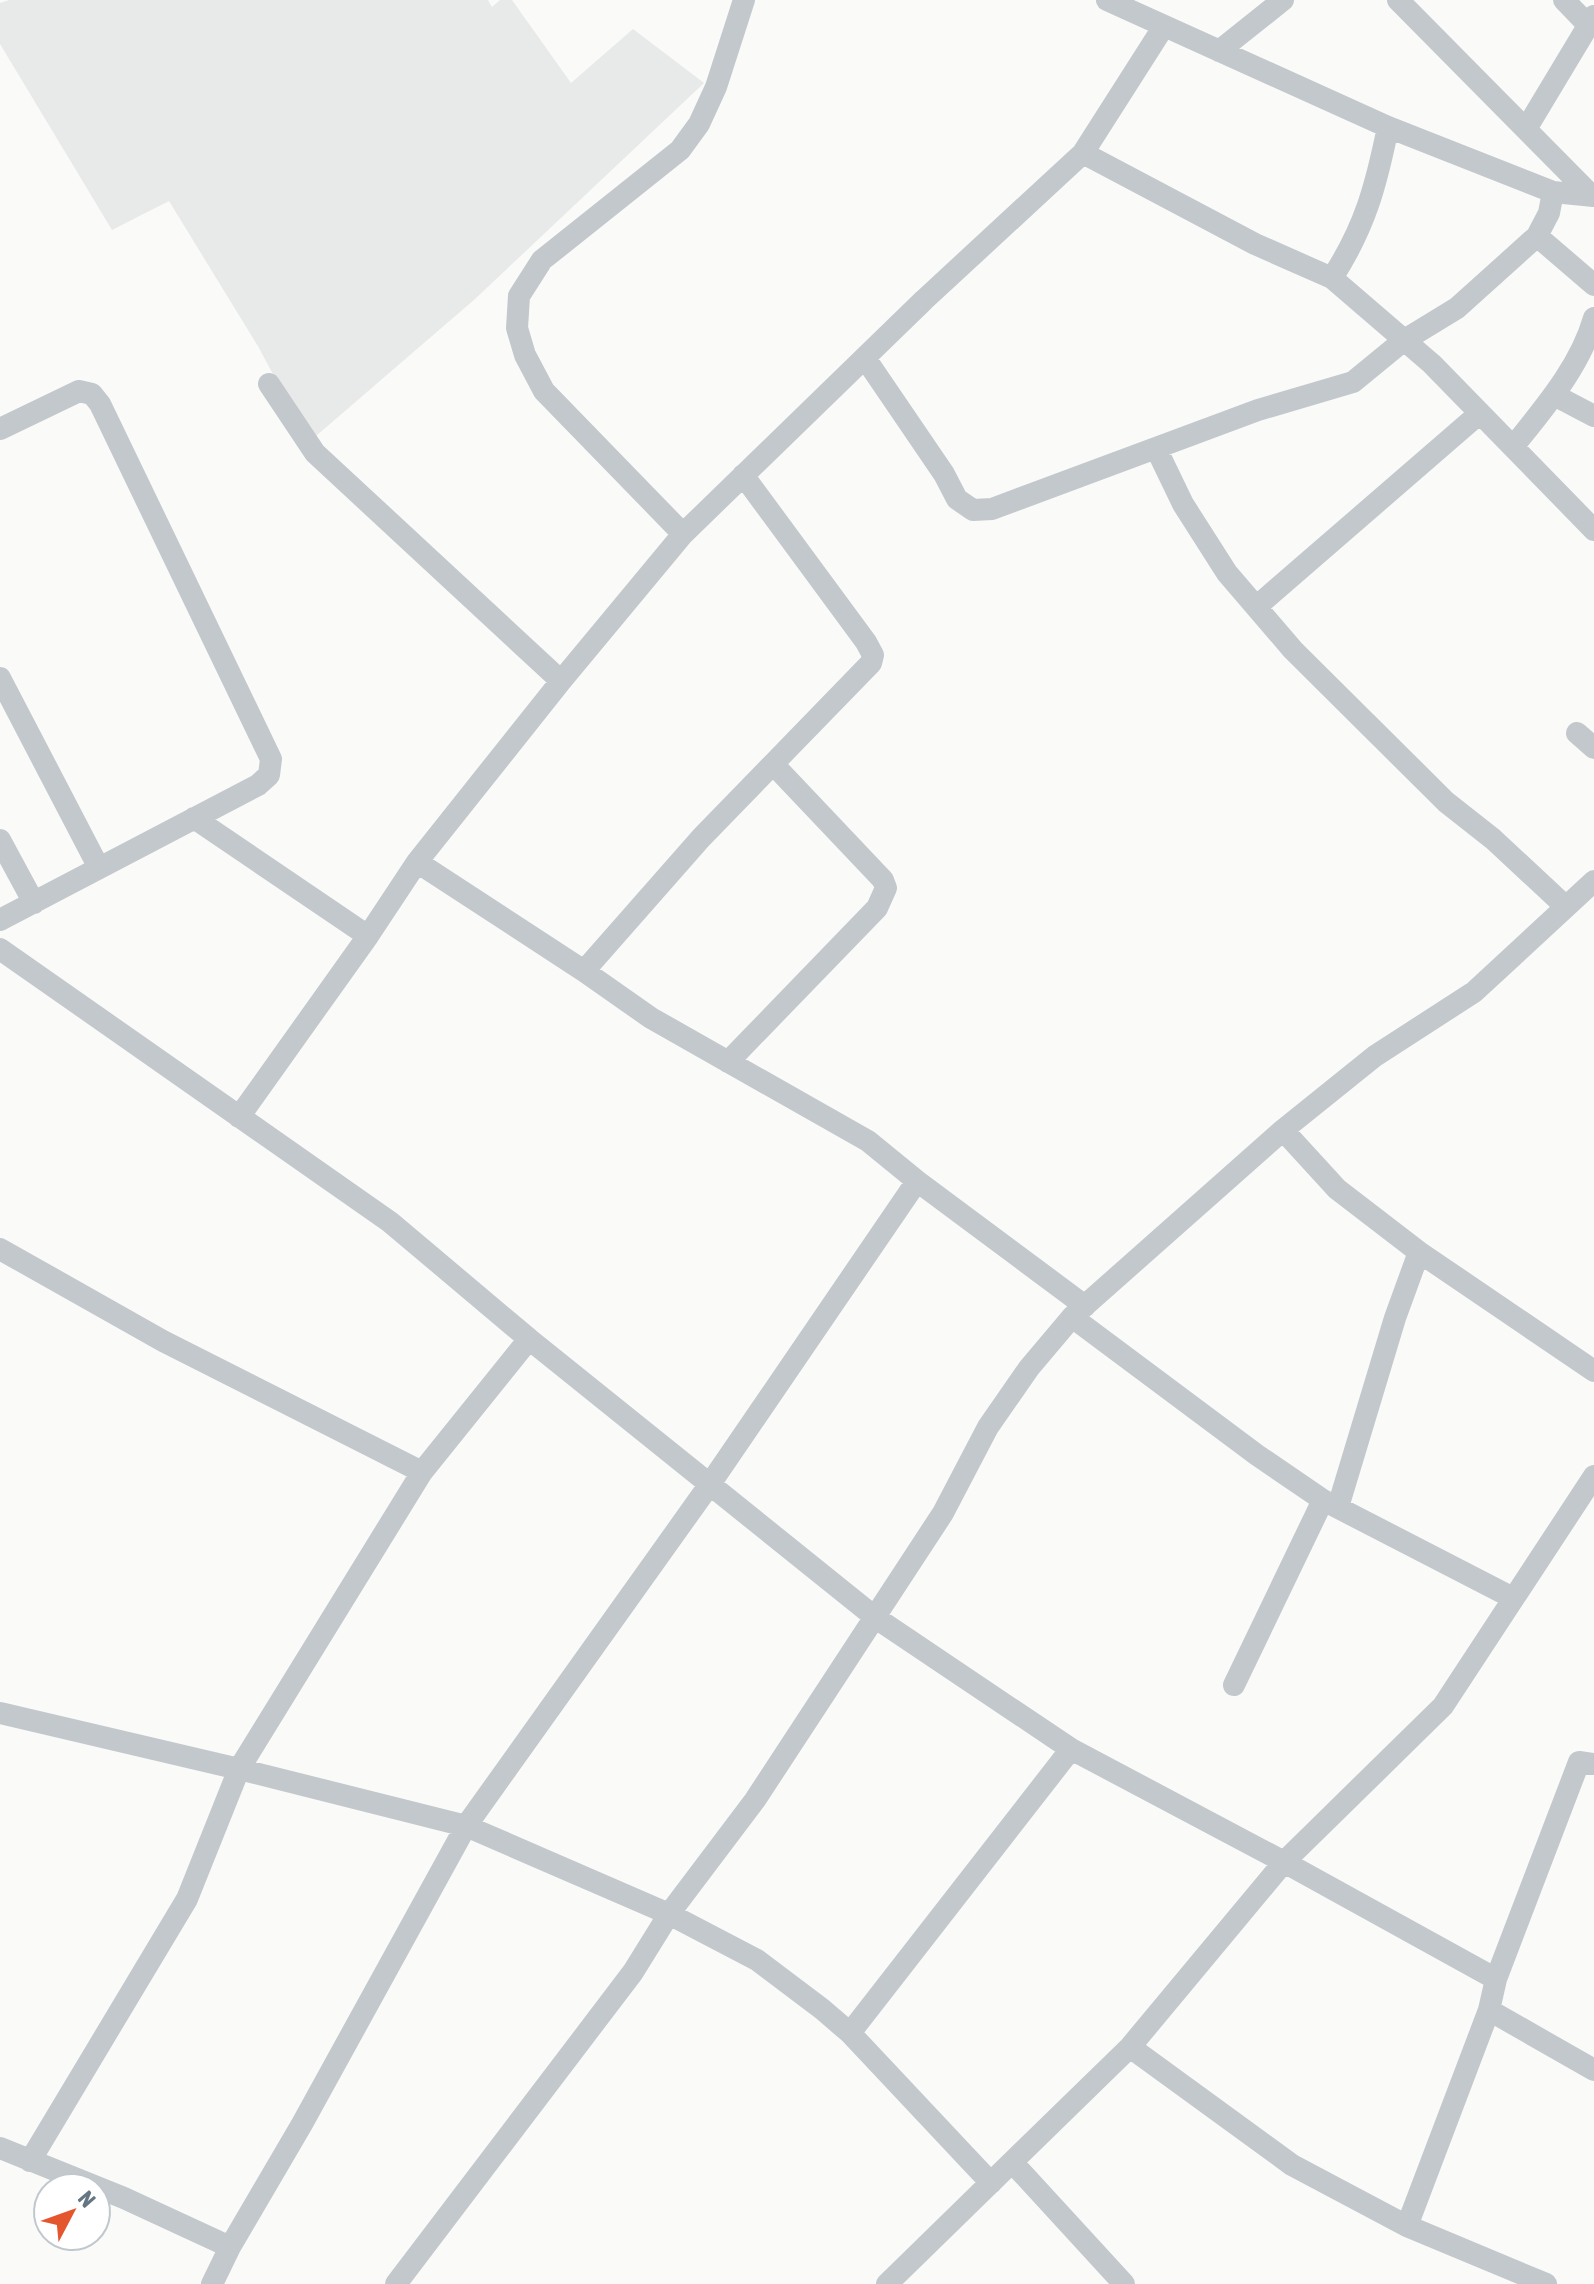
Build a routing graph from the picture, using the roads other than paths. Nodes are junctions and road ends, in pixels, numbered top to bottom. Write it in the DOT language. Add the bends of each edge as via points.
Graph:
graph roads {
  1 [pos="744,0"];
  2 [pos="1107,0"];
  3 [pos="1283,0"];
  4 [pos="1398,0"];
  5 [pos="1564,0"];
  6 [pos="1591,20"];
  7 [pos="1164,26"];
  8 [pos="1219,51"];
  9 [pos="1388,127"];
  10 [pos="1526,129"];
  11 [pos="1083,153"];
  12 [pos="1553,192"];
  13 [pos="1593,196"];
  14 [pos="1537,236"];
  15 [pos="1332,278"];
  16 [pos="1594,285"];
  17 [pos="1594,318"];
  18 [pos="1403,341"];
  19 [pos="865,358"];
  20 [pos="269,384"];
  21 [pos="1554,395"];
  22 [pos="1480,413"];
  23 [pos="1594,416"];
  24 [pos="0,429"];
  25 [pos="1513,447"];
  26 [pos="1156,448"];
  27 [pos="743,475"];
  28 [pos="1594,530"];
  29 [pos="683,534"];
  30 [pos="1256,607"];
  31 [pos="0,678"];
  32 [pos="561,681"];
  33 [pos="773,764"];
  34 [pos="194,818"];
  35 [pos="0,840"];
  36 [pos="417,862"];
  37 [pos="99,868"];
  38 [pos="1594,881"];
  39 [pos="34,903"];
  40 [pos="1565,906"];
  41 [pos="0,920"];
  42 [pos="368,936"];
  43 [pos="0,949"];
  44 [pos="584,971"];
  45 [pos="728,1062"];
  46 [pos="239,1117"];
  47 [pos="1283,1130"];
  48 [pos="917,1181"];
  49 [pos="0,1249"];
  50 [pos="1419,1252"];
  51 [pos="1078,1311"];
  52 [pos="529,1339"];
  53 [pos="1594,1371"];
  54 [pos="422,1472"];
  55 [pos="1594,1476"];
  56 [pos="710,1484"];
  57 [pos="1331,1504"];
  58 [pos="1513,1598"];
  59 [pos="876,1618"];
  60 [pos="1234,1685"];
  61 [pos="1,1717"];
  62 [pos="1071,1749"];
  63 [pos="1594,1764"];
  64 [pos="239,1769"];
  65 [pos="466,1826"];
  66 [pos="1284,1862"];
  67 [pos="669,1914"];
  68 [pos="1496,1979"];
  69 [pos="1489,2010"];
  70 [pos="850,2033"];
  71 [pos="1130,2047"];
  72 [pos="1594,2070"];
  73 [pos="0,2148"];
  74 [pos="30,2161"];
  75 [pos="1012,2162"];
  76 [pos="991,2183"];
  77 [pos="1407,2226"];
  78 [pos="230,2247"];
  79 [pos="1532,2282"];
  80 [pos="212,2284"];
  81 [pos="396,2284"];
  82 [pos="887,2284"];
  83 [pos="1124,2284"];
  1 -- 29 [label="street" via="716,87 680,150 542,260 519,296 517,328 544,391"];
  2 -- 7 [label="street"];
  3 -- 8 [label="street"];
  4 -- 10 [label="street"];
  5 -- 6 [label="street"];
  6 -- 10 [label="street"];
  7 -- 8 [label="street"];
  7 -- 11 [label="street"];
  8 -- 9 [label="street"];
  9 -- 12 [label="street"];
  9 -- 15 [label="street" via="1364,222"];
  10 -- 13 [label="street"];
  11 -- 15 [label="street" via="1255,244"];
  11 -- 19 [label="street"];
  12 -- 13 [label="street"];
  12 -- 14 [label="street"];
  14 -- 16 [label="street"];
  14 -- 18 [label="street" via="1457,308"];
  15 -- 18 [label="street"];
  17 -- 21 [label="street"];
  18 -- 22 [label="street"];
  18 -- 26 [label="street" via="1353,382"];
  19 -- 26 [label="street" via="957,499 973,510 992,509"];
  19 -- 27 [label="street"];
  20 -- 32 [label="street" via="315,453"];
  21 -- 23 [label="street"];
  21 -- 25 [label="street"];
  22 -- 25 [label="street"];
  22 -- 30 [label="street"];
  24 -- 34 [label="street" via="79,391 92,394 100,404 271,759 269,775 258,785"];
  25 -- 28 [label="street"];
  26 -- 30 [label="street" via="1183,504 1227,573"];
  27 -- 29 [label="street"];
  27 -- 33 [label="street" via="873,655"];
  29 -- 32 [label="street"];
  30 -- 40 [label="street" via="1446,802"];
  31 -- 37 [label="street"];
  32 -- 36 [label="street"];
  33 -- 44 [label="street"];
  33 -- 45 [label="street" via="886,888 877,908"];
  34 -- 37 [label="street"];
  34 -- 42 [label="street"];
  35 -- 39 [label="street"];
  36 -- 42 [label="street"];
  36 -- 44 [label="street"];
  37 -- 39 [label="street"];
  38 -- 40 [label="street"];
  39 -- 41 [label="street"];
  40 -- 47 [label="street" via="1474,992 1375,1056"];
  42 -- 46 [label="street"];
  43 -- 46 [label="street"];
  44 -- 45 [label="street"];
  45 -- 48 [label="street" via="868,1141"];
  46 -- 52 [label="street" via="390,1222"];
  47 -- 50 [label="street" via="1337,1189"];
  47 -- 51 [label="street"];
  48 -- 51 [label="street"];
  48 -- 56 [label="street"];
  49 -- 54 [label="street" via="163,1341"];
  50 -- 53 [label="street"];
  50 -- 57 [label="street"];
  51 -- 57 [label="street" via="1257,1455"];
  51 -- 59 [label="street" via="988,1427 943,1513"];
  52 -- 54 [label="street"];
  52 -- 56 [label="street"];
  54 -- 64 [label="street"];
  55 -- 58 [label="street"];
  56 -- 59 [label="street"];
  56 -- 65 [label="street"];
  57 -- 58 [label="street"];
  57 -- 60 [label="street"];
  58 -- 66 [label="street" via="1443,1706"];
  59 -- 62 [label="street"];
  59 -- 67 [label="street" via="755,1800"];
  61 -- 64 [label="street"];
  62 -- 66 [label="street"];
  62 -- 70 [label="street"];
  63 -- 68 [label="street" via="1579,1762"];
  64 -- 65 [label="street"];
  64 -- 74 [label="street" via="187,1899"];
  65 -- 67 [label="street"];
  65 -- 78 [label="street"];
  66 -- 68 [label="street"];
  66 -- 71 [label="street"];
  67 -- 70 [label="street" via="757,1960"];
  67 -- 81 [label="street" via="633,1972"];
  68 -- 69 [label="street"];
  69 -- 72 [label="street"];
  69 -- 77 [label="street"];
  70 -- 76 [label="street"];
  71 -- 75 [label="street"];
  71 -- 77 [label="street" via="1292,2165"];
  73 -- 74 [label="street"];
  74 -- 78 [label="street"];
  75 -- 76 [label="street"];
  75 -- 83 [label="street"];
  76 -- 82 [label="street"];
  77 -- 79 [label="street"];
  78 -- 80 [label="street"];
}
